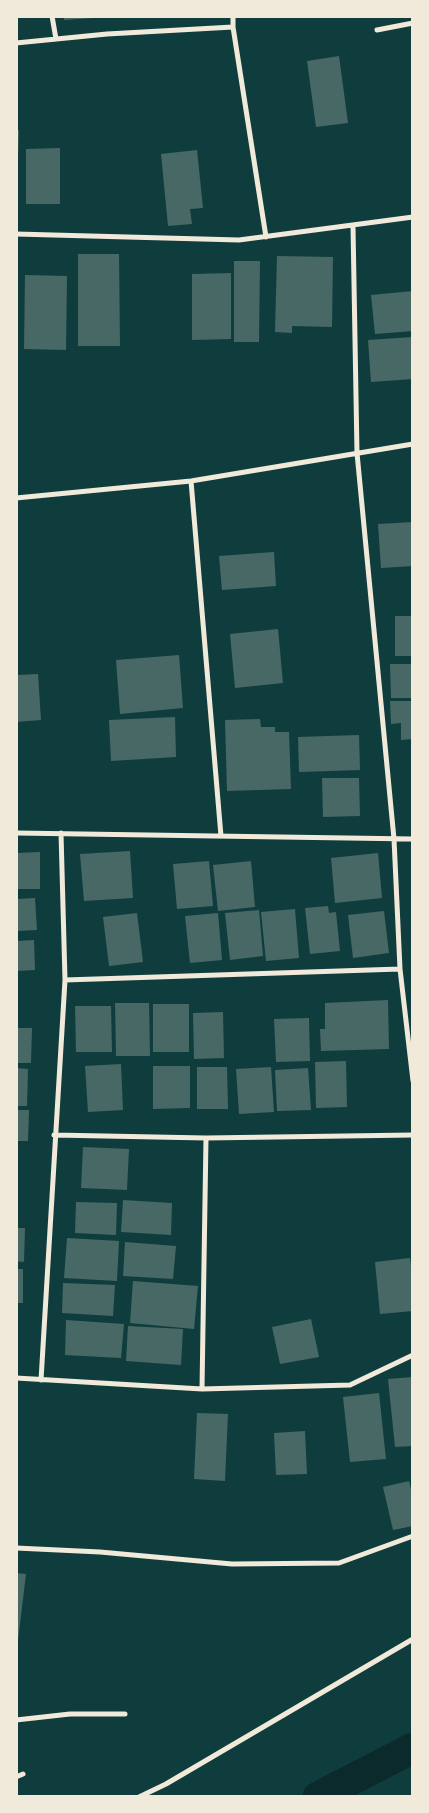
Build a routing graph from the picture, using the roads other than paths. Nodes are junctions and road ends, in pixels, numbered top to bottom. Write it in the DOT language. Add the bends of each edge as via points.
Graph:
graph roads {
  1 [pos="52,16"];
  2 [pos="233,16"];
  3 [pos="413,23"];
  4 [pos="233,27"];
  5 [pos="377,30"];
  6 [pos="56,39"];
  7 [pos="16,43"];
  8 [pos="413,217"];
  9 [pos="353,226"];
  10 [pos="16,234"];
  11 [pos="266,237"];
  12 [pos="413,444"];
  13 [pos="357,453"];
  14 [pos="191,481"];
  15 [pos="16,498"];
  16 [pos="16,833"];
  17 [pos="61,833"];
  18 [pos="221,836"];
  19 [pos="394,839"];
  20 [pos="413,839"];
  21 [pos="400,969"];
  22 [pos="65,980"];
  23 [pos="413,1082"];
  24 [pos="54,1135"];
  25 [pos="413,1135"];
  26 [pos="206,1138"];
  27 [pos="413,1355"];
  28 [pos="16,1378"];
  29 [pos="41,1380"];
  30 [pos="202,1389"];
  31 [pos="413,1536"];
  32 [pos="16,1548"];
  33 [pos="413,1640"];
  34 [pos="125,1714"];
  35 [pos="16,1720"];
  36 [pos="23,1774"];
  37 [pos="16,1777"];
  38 [pos="139,1797"];
  1 -- 6 [label="street"];
  2 -- 4 [label="street"];
  3 -- 5 [label="street"];
  4 -- 6 [label="street"];
  4 -- 11 [label="street"];
  6 -- 7 [label="street"];
  8 -- 9 [label="street"];
  9 -- 11 [label="street"];
  9 -- 13 [label="street"];
  10 -- 11 [label="street" via="239,240"];
  12 -- 13 [label="street"];
  13 -- 14 [label="street"];
  13 -- 19 [label="street"];
  14 -- 15 [label="street"];
  14 -- 18 [label="street"];
  16 -- 17 [label="street"];
  17 -- 18 [label="street"];
  17 -- 22 [label="street"];
  18 -- 19 [label="street"];
  19 -- 20 [label="street"];
  19 -- 21 [label="street"];
  21 -- 22 [label="street"];
  21 -- 23 [label="street"];
  22 -- 24 [label="street"];
  24 -- 26 [label="street"];
  24 -- 29 [label="street"];
  25 -- 26 [label="street"];
  26 -- 30 [label="street"];
  27 -- 30 [label="street" via="350,1385"];
  28 -- 29 [label="street"];
  29 -- 30 [label="street"];
  31 -- 32 [label="street" via="339,1563 232,1564"];
  33 -- 38 [label="street"];
  34 -- 35 [label="street" via="70,1714"];
  36 -- 37 [label="street"];
}
